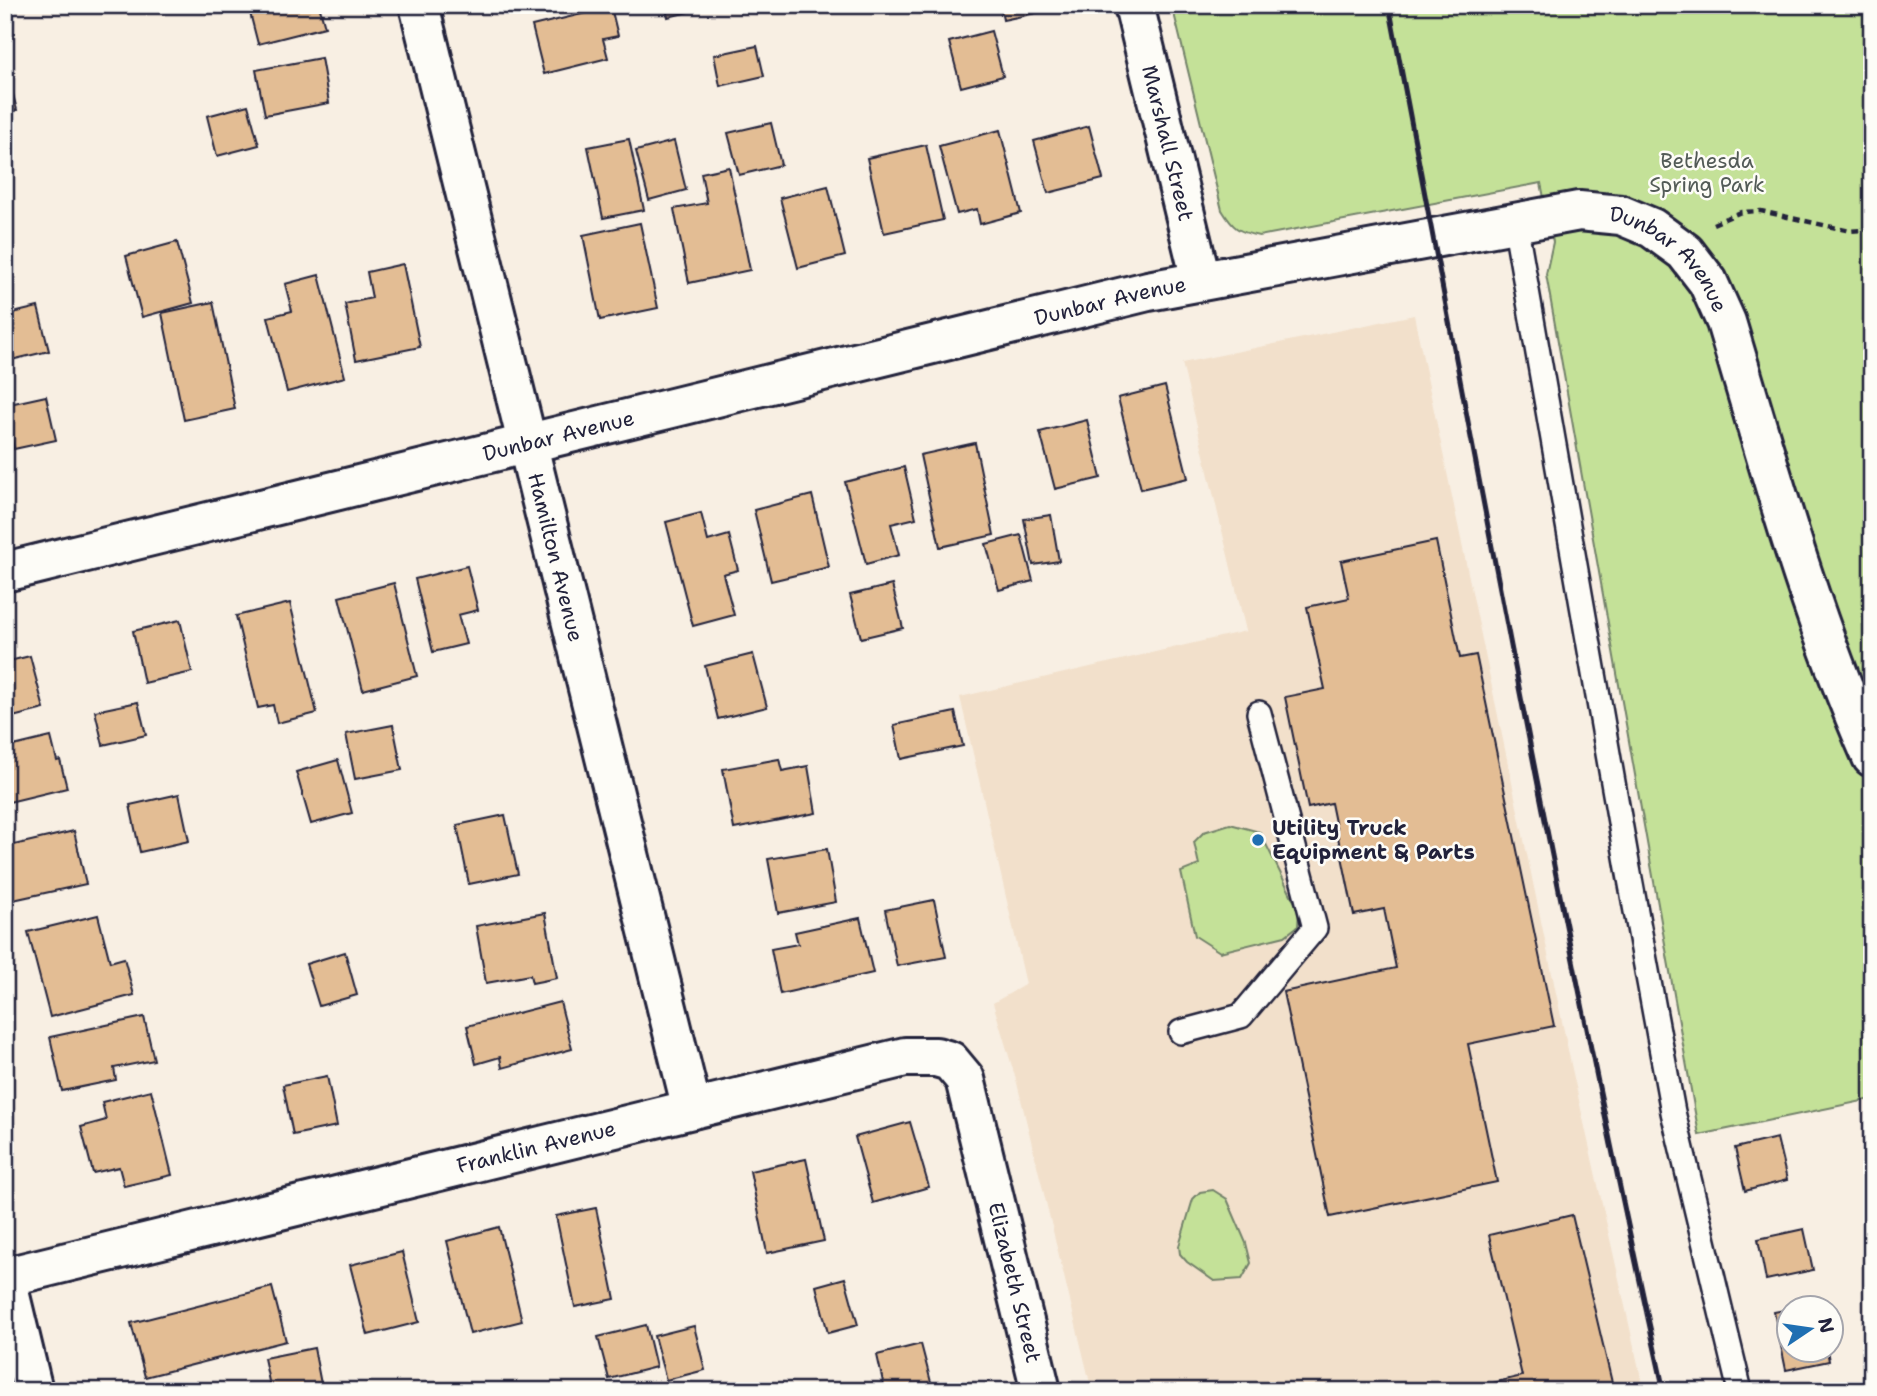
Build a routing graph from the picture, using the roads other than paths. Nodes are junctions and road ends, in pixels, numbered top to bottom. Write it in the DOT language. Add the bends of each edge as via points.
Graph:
graph roads {
  1 [pos="419,5"];
  2 [pos="1134,5"];
  3 [pos="1515,222"];
  4 [pos="1201,280"];
  5 [pos="527,443"];
  6 [pos="5,572"];
  7 [pos="1259,713"];
  8 [pos="1872,757"];
  9 [pos="1181,1032"];
  10 [pos="692,1109"];
  11 [pos="988,1174"];
  12 [pos="5,1276"];
  13 [pos="33,1391"];
  14 [pos="1041,1391"];
  15 [pos="1740,1391"];
  1 -- 5 [label="street, Hamilton Avenue"];
  2 -- 4 [label="street, Marshall Street"];
  3 -- 4 [label="street, Dunbar Avenue"];
  3 -- 8 [label="street, Dunbar Avenue" via="1578,211 1621,215 1652,228 1685,252 1708,282 1726,322 1806,586"];
  3 -- 15 [label="lane" via="1670,1099"];
  4 -- 5 [label="street, Dunbar Avenue"];
  5 -- 6 [label="street, Dunbar Avenue"];
  5 -- 10 [label="street, Hamilton Avenue"];
  7 -- 9 [label="lane" via="1314,928 1241,1016"];
  10 -- 11 [label="street, Franklin Avenue" via="905,1057 936,1056 950,1061 965,1079"];
  10 -- 12 [label="street, Franklin Avenue"];
  11 -- 14 [label="street, Elizabeth Street"];
  12 -- 13 [label="street"];
}
